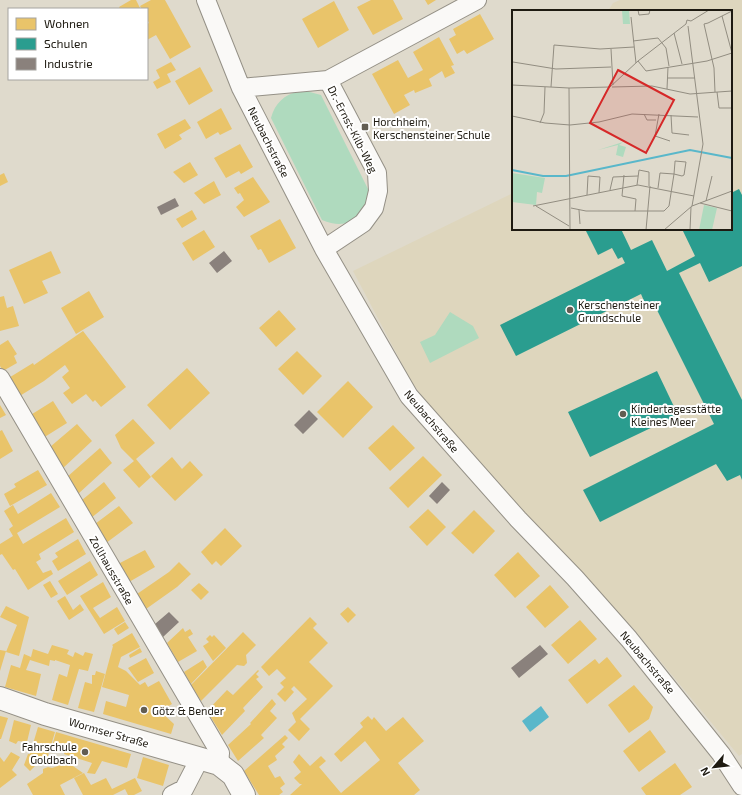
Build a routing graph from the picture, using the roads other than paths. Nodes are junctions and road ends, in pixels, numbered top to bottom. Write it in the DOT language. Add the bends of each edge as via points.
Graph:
graph roads {
  1 [pos="206,0"];
  2 [pos="477,0"];
  3 [pos="328,80"];
  4 [pos="240,88"];
  5 [pos="324,249"];
  6 [pos="0,378"];
  7 [pos="0,698"];
  8 [pos="209,761"];
  9 [pos="742,786"];
  10 [pos="172,795"];
  11 [pos="244,795"];
  1 -- 4 [label="street, Neubachstraße"];
  2 -- 3 [label="street, Dr.-Ernst-Kilb-Weg"];
  3 -- 4 [label="street, Dr.-Ernst-Kilb-Weg"];
  3 -- 5 [label="street, Dr.-Ernst-Kilb-Weg" via="377,173 378,190 374,208 363,223"];
  4 -- 5 [label="street, Neubachstraße"];
  5 -- 9 [label="street, Neubachstraße" via="409,396 629,639 721,754"];
  6 -- 8 [label="street, Zollhausstraße" via="220,754"];
  7 -- 8 [label="main road, Wormser Straße" via="45,714"];
  8 -- 10 [label="street" via="184,788"];
  8 -- 11 [label="main road" via="233,775"];
}
